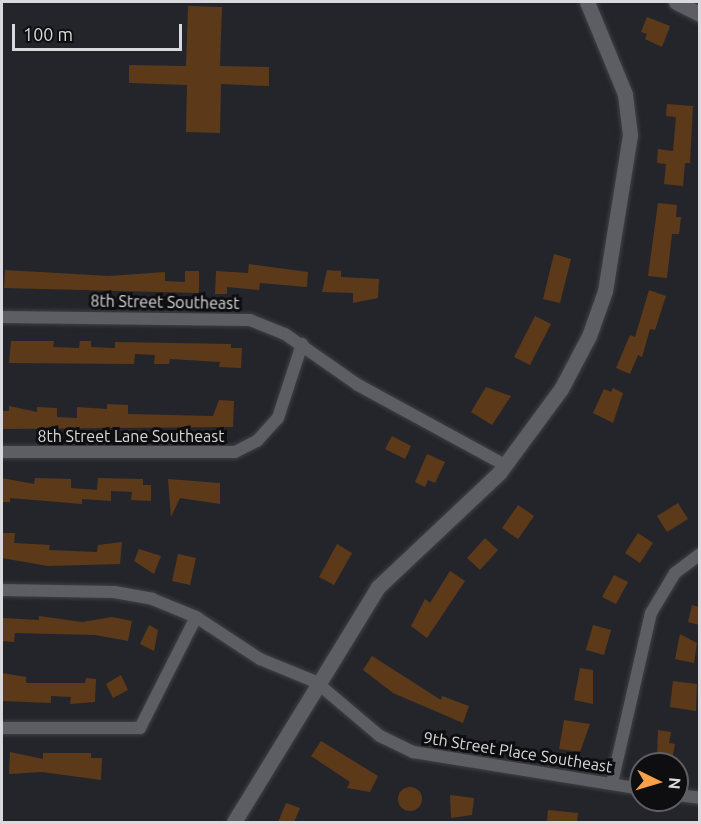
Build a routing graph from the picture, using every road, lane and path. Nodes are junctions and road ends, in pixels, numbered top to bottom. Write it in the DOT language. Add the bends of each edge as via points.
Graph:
graph roads {
  1 [pos="587,2"];
  2 [pos="676,2"];
  3 [pos="699,14"];
  4 [pos="2,317"];
  5 [pos="302,344"];
  6 [pos="2,452"];
  7 [pos="505,465"];
  8 [pos="699,554"];
  9 [pos="2,590"];
  10 [pos="195,616"];
  11 [pos="316,682"];
  12 [pos="2,728"];
  13 [pos="612,783"];
  14 [pos="629,787"];
  15 [pos="234,822"];
  1 -- 7 [label="street" via="618,73 628,112 628,163 615,241 599,311 576,362"];
  2 -- 3 [label="street"];
  4 -- 5 [label="street, 8th Street Southeast" via="250,320"];
  5 -- 6 [label="street, 8th Street Lane Southeast" via="278,418 257,441 235,452"];
  5 -- 7 [label="street, 8th Street Southeast" via="358,385"];
  7 -- 11 [label="street" via="396,567"];
  8 -- 13 [label="street" via="675,573 651,613"];
  9 -- 10 [label="street, 9th Street Place Southeast" via="132,594"];
  10 -- 11 [label="street, 9th Street Place Southeast" via="260,660"];
  10 -- 12 [label="street" via="140,728"];
  11 -- 13 [label="street, 9th Street Place Southeast" via="380,736 413,752"];
  11 -- 15 [label="street"];
  13 -- 14 [label="street, 9th Street Place Southeast"];
}
